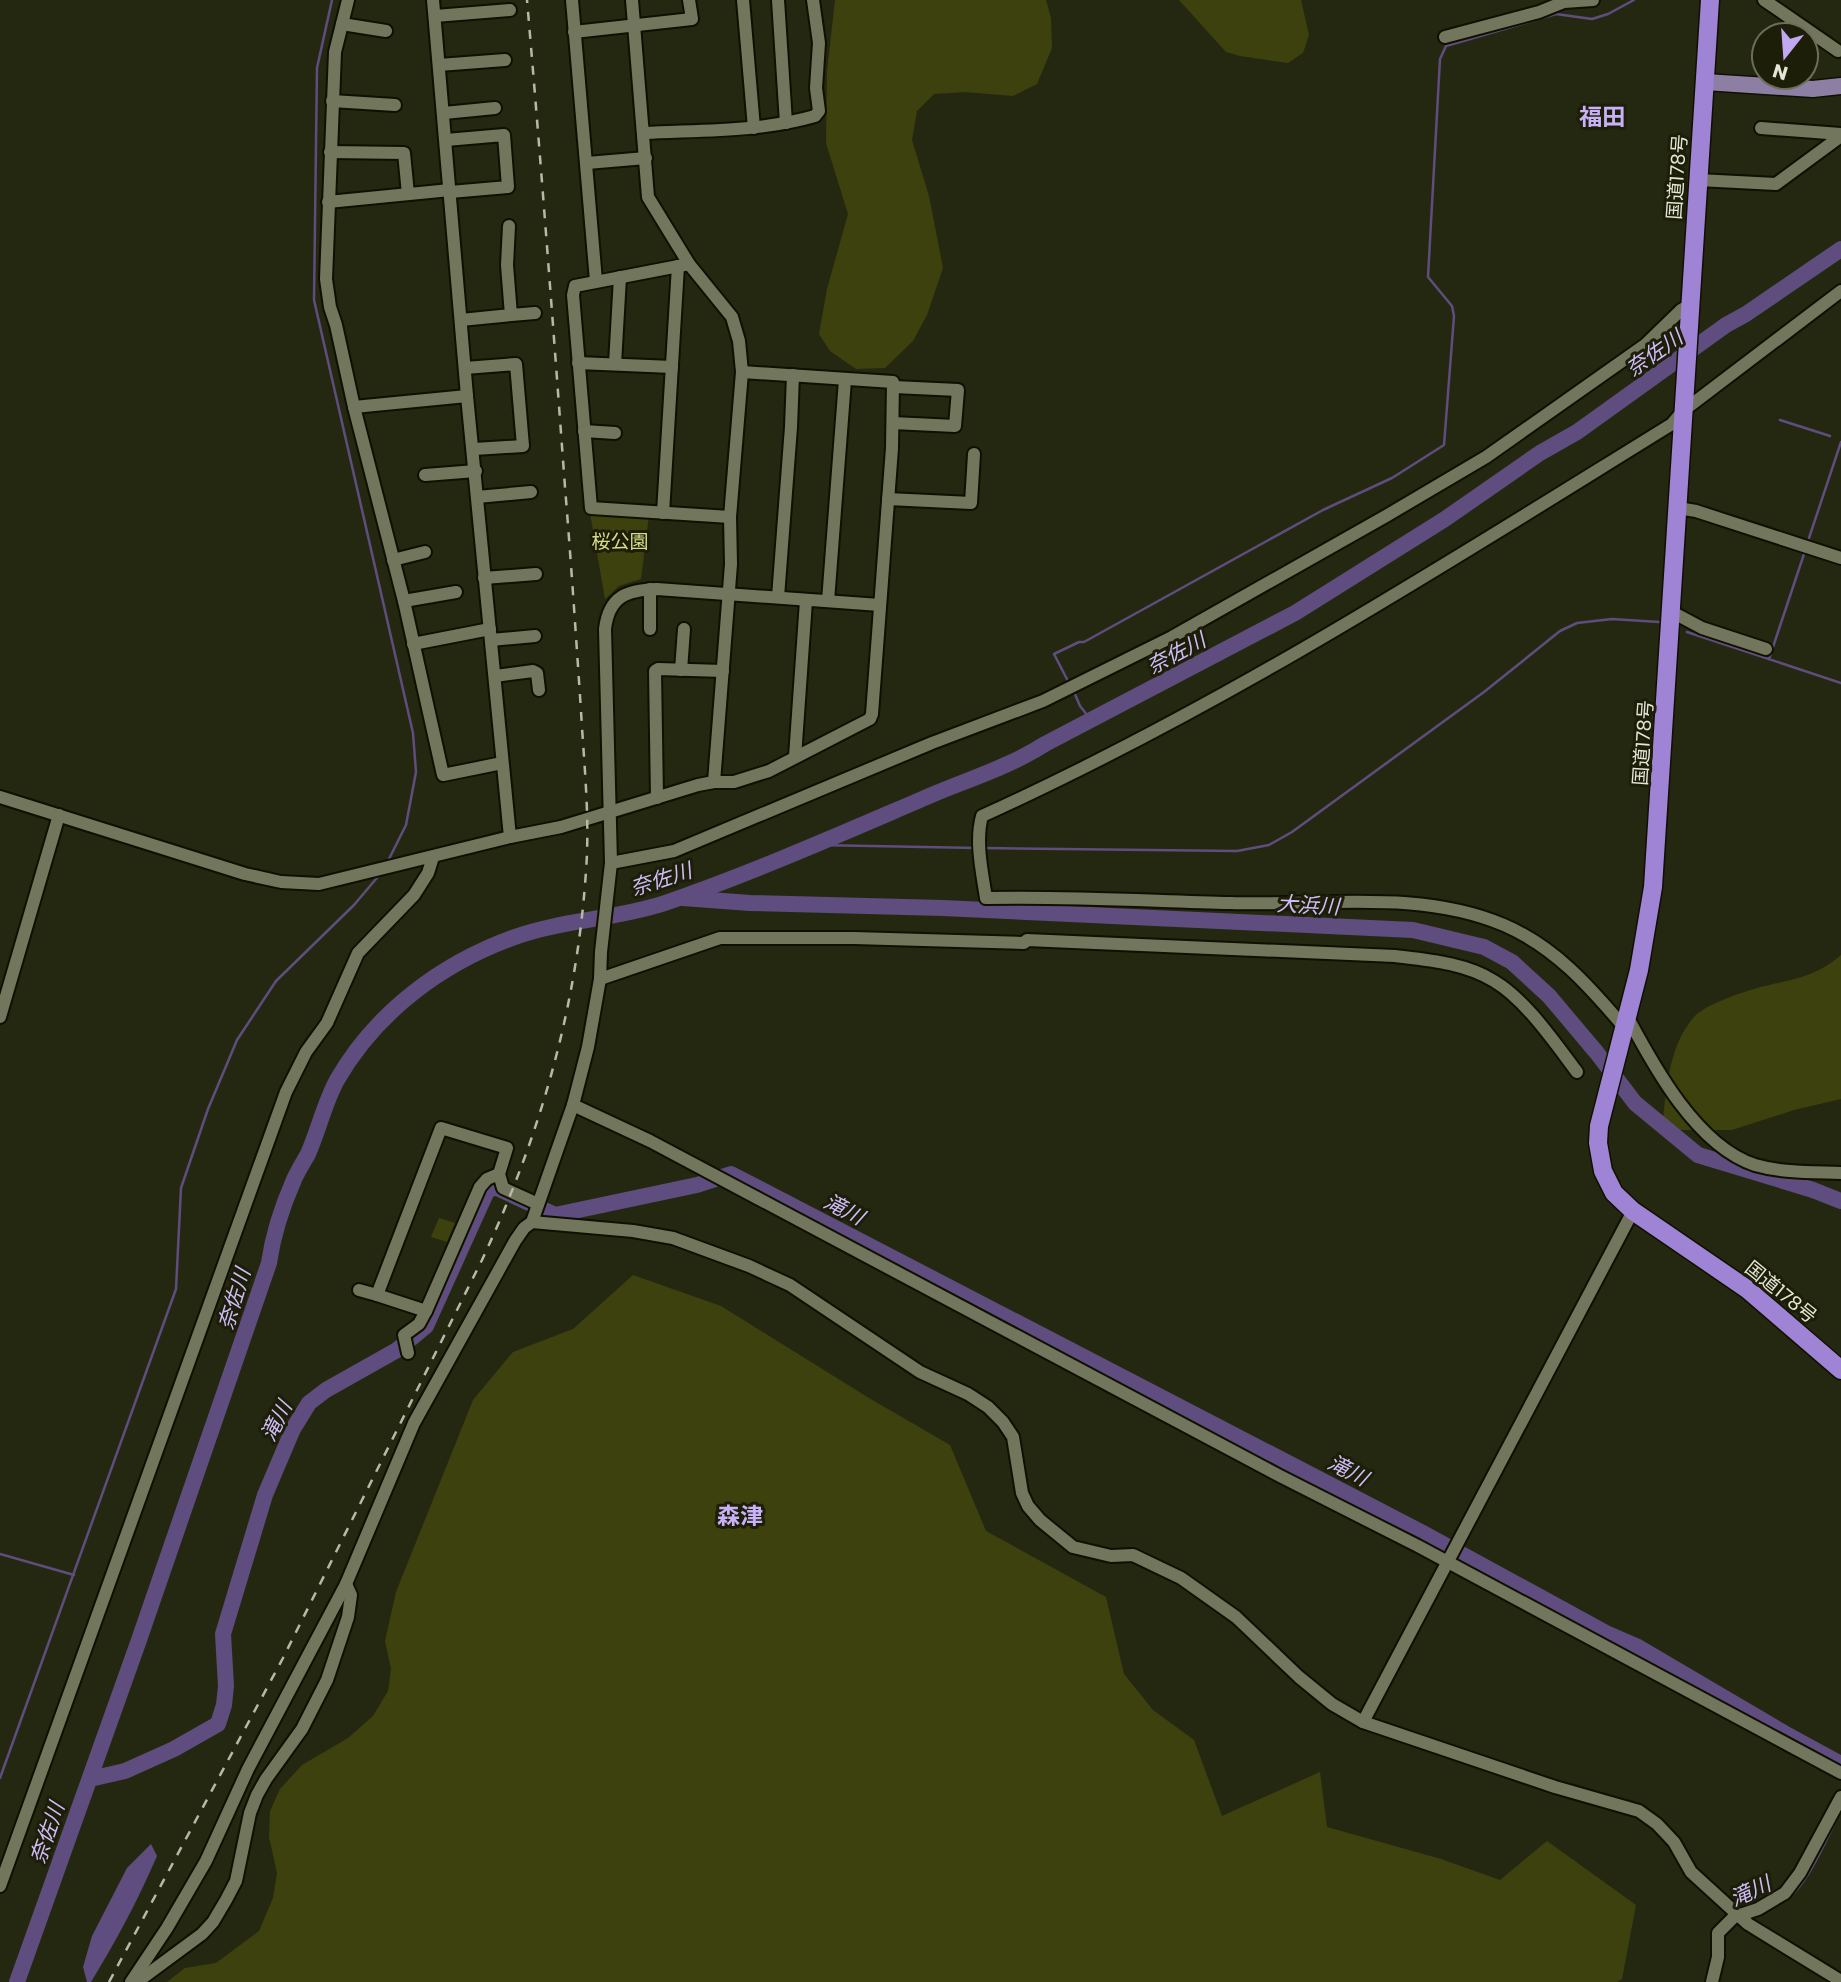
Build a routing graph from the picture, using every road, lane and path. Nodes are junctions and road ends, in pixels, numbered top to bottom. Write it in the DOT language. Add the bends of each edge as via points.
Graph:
graph roads {
  1 [pos="348,0"];
  2 [pos="433,0"];
  3 [pos="572,0"];
  4 [pos="632,0"];
  5 [pos="690,0"];
  6 [pos="743,0"];
  7 [pos="778,0"];
  8 [pos="813,0"];
  9 [pos="1593,0"];
  10 [pos="1710,0"];
  11 [pos="1763,0"];
  12 [pos="1778,4"];
  13 [pos="510,10"];
  14 [pos="435,16"];
  15 [pos="342,24"];
  16 [pos="635,25"];
  17 [pos="386,31"];
  18 [pos="574,32"];
  19 [pos="1445,37"];
  20 [pos="1838,51"];
  21 [pos="505,60"];
  22 [pos="439,65"];
  23 [pos="1705,82"];
  24 [pos="1841,86"];
  25 [pos="332,101"];
  26 [pos="395,105"];
  27 [pos="495,108"];
  28 [pos="444,113"];
  29 [pos="786,123"];
  30 [pos="754,128"];
  31 [pos="1761,128"];
  32 [pos="644,133"];
  33 [pos="1841,135"];
  34 [pos="446,140"];
  35 [pos="330,152"];
  36 [pos="646,158"];
  37 [pos="587,163"];
  38 [pos="1698,180"];
  39 [pos="450,191"];
  40 [pos="408,194"];
  41 [pos="328,202"];
  42 [pos="509,226"];
  43 [pos="683,265"];
  44 [pos="620,277"];
  45 [pos="596,281"];
  46 [pos="1841,291"];
  47 [pos="1690,309"];
  48 [pos="535,313"];
  49 [pos="511,315"];
  50 [pos="461,320"];
  51 [pos="578,363"];
  52 [pos="615,364"];
  53 [pos="672,367"];
  54 [pos="465,369"];
  55 [pos="742,372"];
  56 [pos="793,375"];
  57 [pos="845,380"];
  58 [pos="894,387"];
  59 [pos="467,396"];
  60 [pos="1683,406"];
  61 [pos="355,407"];
  62 [pos="893,423"];
  63 [pos="584,431"];
  64 [pos="615,433"];
  65 [pos="474,449"];
  66 [pos="974,454"];
  67 [pos="476,471"];
  68 [pos="425,475"];
  69 [pos="531,492"];
  70 [pos="477,497"];
  71 [pos="888,499"];
  72 [pos="1678,508"];
  73 [pos="663,513"];
  74 [pos="730,517"];
  75 [pos="425,552"];
  76 [pos="1841,558"];
  77 [pos="393,560"];
  78 [pos="536,574"];
  79 [pos="484,578"];
  80 [pos="650,589"];
  81 [pos="456,592"];
  82 [pos="728,593"];
  83 [pos="778,597"];
  84 [pos="404,601"];
  85 [pos="806,601"];
  86 [pos="828,601"];
  87 [pos="880,605"];
  88 [pos="1672,612"];
  89 [pos="650,629"];
  90 [pos="684,629"];
  91 [pos="490,634"];
  92 [pos="535,636"];
  93 [pos="413,644"];
  94 [pos="1766,649"];
  95 [pos="681,670"];
  96 [pos="723,671"];
  97 [pos="495,676"];
  98 [pos="539,690"];
  99 [pos="795,757"];
  100 [pos="502,763"];
  101 [pos="714,782"];
  102 [pos="0,797"];
  103 [pos="656,798"];
  104 [pos="610,814"];
  105 [pos="60,816"];
  106 [pos="510,837"];
  107 [pos="427,859"];
  108 [pos="611,863"];
  109 [pos="600,979"];
  110 [pos="0,1017"];
  111 [pos="1624,1029"];
  112 [pos="1577,1072"];
  113 [pos="573,1105"];
  114 [pos="1841,1173"];
  115 [pos="499,1174"];
  116 [pos="538,1204"];
  117 [pos="1633,1210"];
  118 [pos="532,1222"];
  119 [pos="359,1290"];
  120 [pos="377,1296"];
  121 [pos="426,1311"];
  122 [pos="408,1353"];
  123 [pos="1841,1370"];
  124 [pos="1447,1562"];
  125 [pos="346,1584"];
  126 [pos="316,1641"];
  127 [pos="336,1652"];
  128 [pos="1363,1721"];
  129 [pos="1841,1773"];
  130 [pos="1841,1797"];
  131 [pos="0,1886"];
  132 [pos="1738,1915"];
  133 [pos="1841,1981"];
  134 [pos="131,1982"];
  135 [pos="137,1982"];
  136 [pos="1712,1982"];
  1 -- 15 [label="street"];
  2 -- 14 [label="street"];
  3 -- 18 [label="street"];
  4 -- 16 [label="street"];
  5 -- 16 [label="street" via="692,19"];
  6 -- 30 [label="street"];
  7 -- 29 [label="street"];
  8 -- 29 [label="street" via="819,111"];
  9 -- 19 [label="street" via="1564,2"];
  10 -- 23 [label="highway, 国道178号"];
  11 -- 12 [label="street"];
  12 -- 20 [label="street"];
  13 -- 14 [label="street"];
  14 -- 22 [label="street"];
  15 -- 17 [label="street"];
  15 -- 25 [label="street"];
  16 -- 18 [label="street"];
  16 -- 32 [label="street"];
  18 -- 37 [label="street"];
  21 -- 22 [label="street"];
  22 -- 28 [label="street"];
  23 -- 24 [label="main road" via="1813,89"];
  23 -- 38 [label="highway, 国道178号"];
  25 -- 26 [label="street"];
  25 -- 35 [label="street"];
  27 -- 28 [label="street"];
  28 -- 34 [label="street"];
  29 -- 30 [label="street"];
  30 -- 32 [label="street"];
  31 -- 33 [label="street"];
  32 -- 36 [label="street"];
  33 -- 38 [label="street" via="1776,184"];
  34 -- 39 [label="street"];
  34 -- 39 [label="street" via="504,135 508,187"];
  35 -- 40 [label="street" via="404,153"];
  35 -- 41 [label="street"];
  36 -- 37 [label="street"];
  36 -- 43 [label="street" via="648,197"];
  37 -- 45 [label="street"];
  38 -- 47 [label="highway, 国道178号"];
  39 -- 40 [label="street"];
  39 -- 50 [label="street"];
  40 -- 41 [label="street"];
  41 -- 61 [label="street" via="326,279"];
  42 -- 49 [label="street"];
  43 -- 44 [label="street"];
  43 -- 53 [label="street"];
  43 -- 55 [label="street" via="732,317"];
  44 -- 45 [label="street"];
  44 -- 52 [label="street"];
  45 -- 51 [label="street" via="575,286 573,295"];
  46 -- 60 [label="street"];
  47 -- 60 [label="highway, 国道178号"];
  47 -- 108 [label="street" via="1486,457 1172,637 1043,701 674,851"];
  48 -- 49 [label="street"];
  49 -- 50 [label="street"];
  50 -- 54 [label="street"];
  51 -- 52 [label="street"];
  51 -- 63 [label="street"];
  52 -- 53 [label="street"];
  53 -- 73 [label="street"];
  54 -- 59 [label="street"];
  54 -- 65 [label="street" via="516,364 523,446"];
  55 -- 56 [label="street"];
  55 -- 74 [label="street"];
  56 -- 57 [label="street"];
  56 -- 83 [label="street"];
  57 -- 58 [label="street" via="893,382"];
  57 -- 86 [label="street"];
  58 -- 62 [label="street"];
  58 -- 62 [label="street" via="958,390 955,426"];
  59 -- 61 [label="street"];
  59 -- 65 [label="street"];
  60 -- 72 [label="highway, 国道178号"];
  60 -- 111 [label="street" via="1672,424 1356,618 1090,765 982,816 979,828 986,898 1400,904 1454,909 1505,926 1542,946 1574,971"];
  61 -- 77 [label="street"];
  62 -- 71 [label="street"];
  63 -- 64 [label="street"];
  63 -- 73 [label="street" via="591,508"];
  65 -- 67 [label="street"];
  66 -- 71 [label="street" via="971,503"];
  67 -- 68 [label="street"];
  67 -- 70 [label="street"];
  69 -- 70 [label="street"];
  70 -- 79 [label="street"];
  71 -- 87 [label="street"];
  72 -- 76 [label="street"];
  72 -- 88 [label="highway, 国道178号"];
  73 -- 74 [label="street"];
  74 -- 82 [label="street"];
  75 -- 77 [label="street"];
  77 -- 84 [label="street"];
  78 -- 79 [label="street"];
  79 -- 91 [label="street"];
  80 -- 82 [label="street"];
  80 -- 89 [label="street"];
  80 -- 104 [label="street" via="623,595 607,614"];
  81 -- 84 [label="street"];
  82 -- 83 [label="street"];
  82 -- 96 [label="street"];
  83 -- 85 [label="street"];
  84 -- 93 [label="street"];
  85 -- 86 [label="street"];
  85 -- 99 [label="street"];
  86 -- 87 [label="street"];
  87 -- 99 [label="street" via="870,719"];
  88 -- 94 [label="street" via="1702,628"];
  88 -- 111 [label="highway, 国道178号" via="1653,887"];
  90 -- 95 [label="street"];
  91 -- 92 [label="street"];
  91 -- 93 [label="street"];
  91 -- 97 [label="street"];
  93 -- 100 [label="street" via="443,775"];
  95 -- 96 [label="street"];
  95 -- 103 [label="street" via="655,671"];
  96 -- 101 [label="street"];
  97 -- 98 [label="street" via="533,671"];
  97 -- 100 [label="street"];
  99 -- 101 [label="street" via="758,775"];
  100 -- 106 [label="street"];
  101 -- 103 [label="street"];
  102 -- 105 [label="street"];
  103 -- 104 [label="street"];
  104 -- 106 [label="street"];
  104 -- 108 [label="street"];
  105 -- 107 [label="street" via="281,882 319,884"];
  105 -- 110 [label="street"];
  106 -- 107 [label="street"];
  107 -- 131 [label="street" via="428,873 414,895 358,953 327,1023 286,1092"];
  108 -- 109 [label="street"];
  109 -- 112 [label="street" via="720,938 1027,940 1395,956 1442,962 1492,979 1539,1022"];
  109 -- 113 [label="street"];
  111 -- 114 [label="street" via="1706,1135 1722,1149 1774,1170"];
  111 -- 117 [label="highway, 国道178号" via="1598,1143 1603,1171 1614,1193"];
  113 -- 116 [label="street"];
  113 -- 124 [label="street" via="650,1141"];
  115 -- 116 [label="street" via="503,1188"];
  115 -- 120 [label="street" via="507,1148 441,1129"];
  115 -- 121 [label="street" via="480,1187"];
  116 -- 118 [label="street"];
  117 -- 123 [label="highway, 国道178号" via="1746,1289"];
  117 -- 124 [label="street"];
  118 -- 125 [label="street" via="514,1241 414,1423"];
  118 -- 128 [label="street" via="673,1238 790,1285 920,1372 988,1407 1013,1437 1028,1506 1073,1547 1111,1556 1133,1555 1181,1578 1236,1617 1332,1704"];
  119 -- 120 [label="street"];
  120 -- 121 [label="street"];
  121 -- 122 [label="street" via="419,1324 404,1335"];
  124 -- 128 [label="street"];
  124 -- 129 [label="street"];
  125 -- 126 [label="street"];
  125 -- 127 [label="street" via="351,1595 348,1617"];
  126 -- 127 [label="street"];
  126 -- 134 [label="street" via="206,1860"];
  127 -- 135 [label="street" via="314,1708 257,1795 236,1881 213,1922"];
  128 -- 132 [label="street" via="1639,1811 1674,1842 1691,1872"];
  130 -- 132 [label="street" via="1790,1887 1770,1902"];
  132 -- 133 [label="street"];
  132 -- 136 [label="street" via="1718,1933"];
}
